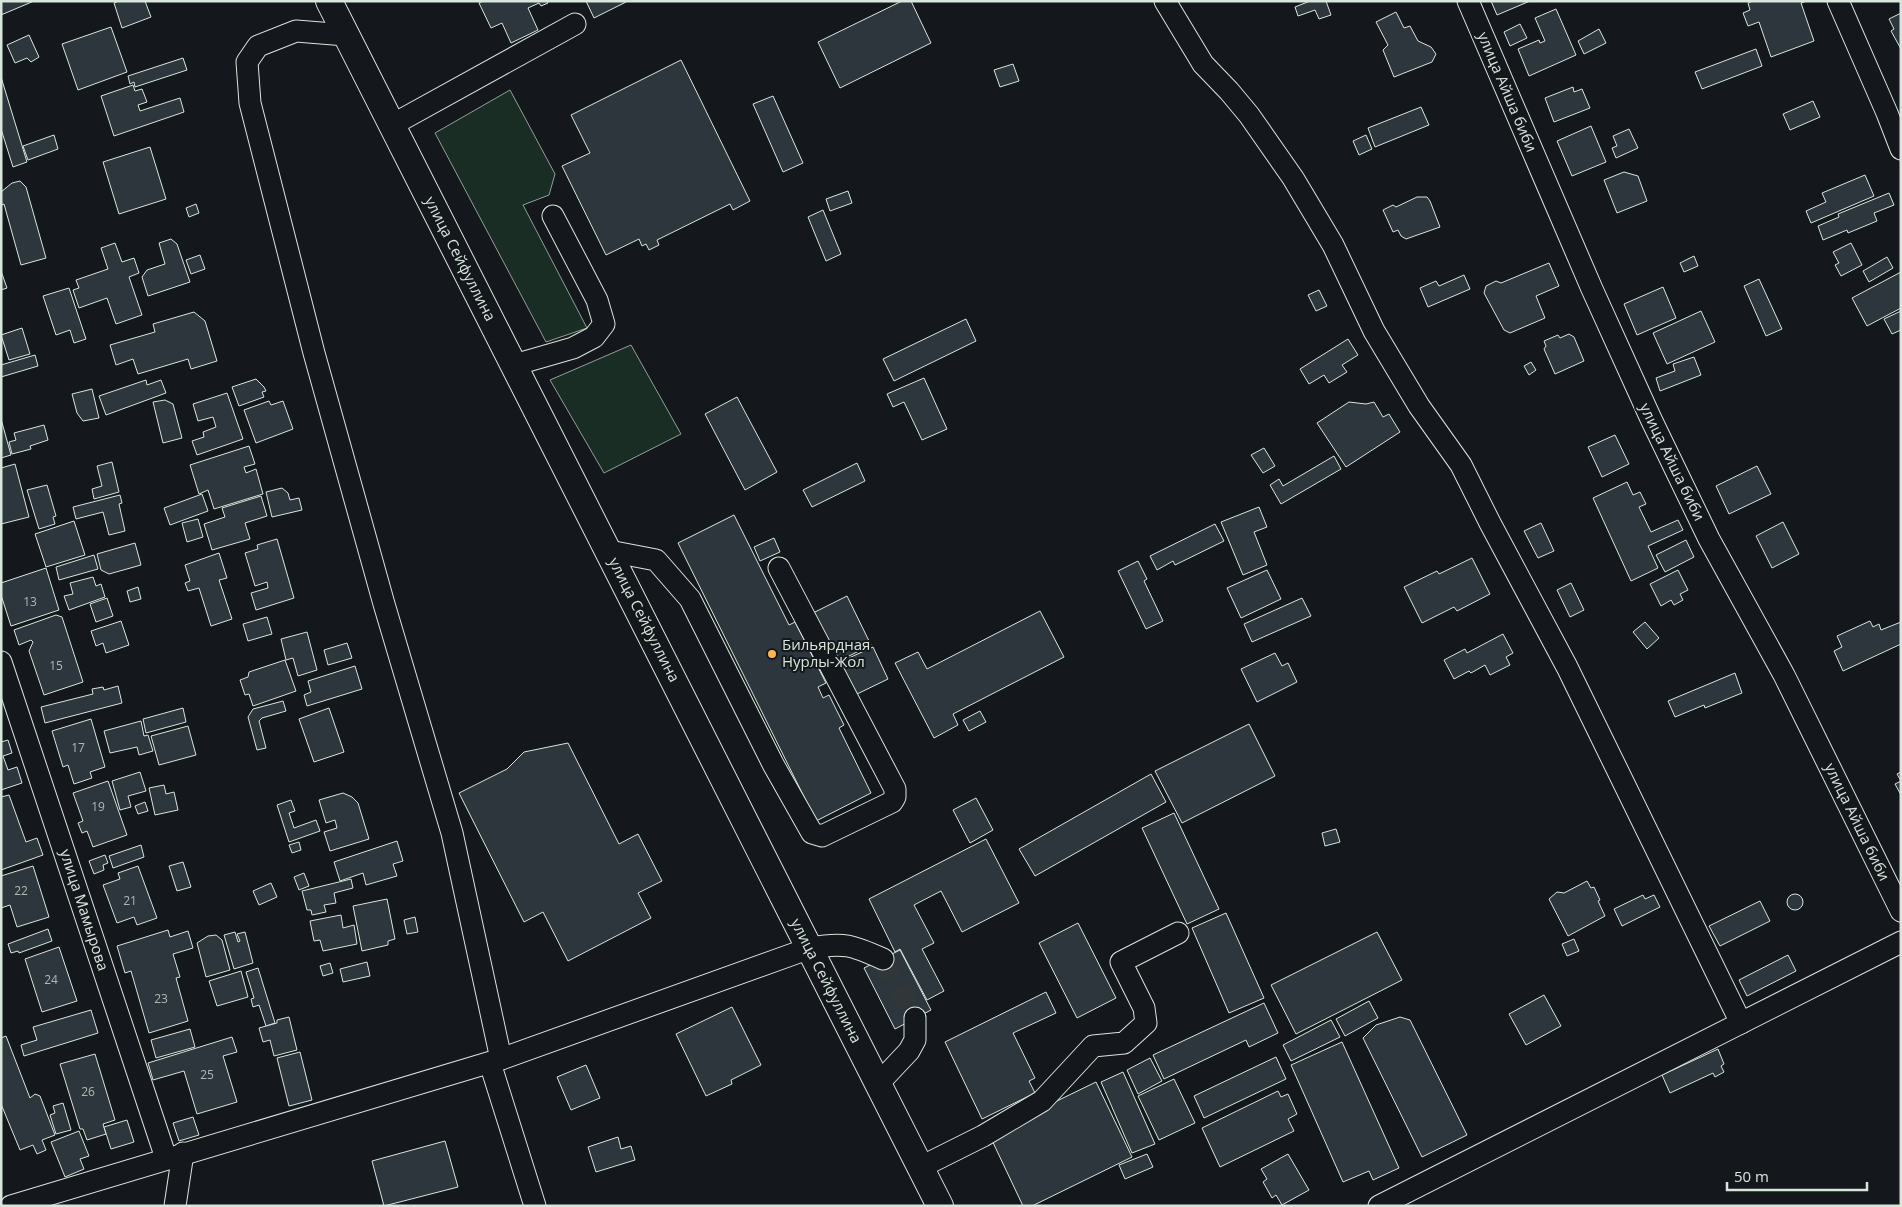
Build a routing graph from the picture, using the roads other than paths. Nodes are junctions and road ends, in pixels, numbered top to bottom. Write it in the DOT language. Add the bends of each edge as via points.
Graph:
graph roads {
  1 [pos="329,1"];
  2 [pos="1165,1"];
  3 [pos="1468,1"];
  4 [pos="1838,1"];
  5 [pos="575,24"];
  6 [pos="346,35"];
  7 [pos="1894,108"];
  8 [pos="392,126"];
  9 [pos="1901,148"];
  10 [pos="553,216"];
  11 [pos="514,365"];
  12 [pos="609,551"];
  13 [pos="780,568"];
  14 [pos="1,662"];
  15 [pos="1901,911"];
  16 [pos="1178,933"];
  17 [pos="1901,942"];
  18 [pos="810,948"];
  19 [pos="883,959"];
  20 [pos="915,1018"];
  21 [pos="1741,1023"];
  22 [pos="495,1061"];
  23 [pos="878,1084"];
  24 [pos="175,1156"];
  25 [pos="920,1168"];
  26 [pos="11,1206"];
  27 [pos="175,1206"];
  28 [pos="535,1206"];
  29 [pos="940,1206"];
  30 [pos="1379,1206"];
  1 -- 6 [label="main road, улица Сейфуллина"];
  2 -- 21 [label="street" via="1203,64 1249,115 1293,178 1333,245 1374,331 1419,406 1461,465 1567,667"];
  3 -- 15 [label="street, улица Айша биби" via="1651,419 1709,539 1784,675"];
  4 -- 7 [label="street"];
  5 -- 8 [label="street"];
  6 -- 8 [label="main road, улица Сейфуллина"];
  6 -- 22 [label="street" via="296,32 258,46 247,62 250,103 314,352 452,833"];
  7 -- 9 [label="street"];
  8 -- 11 [label="main road, улица Сейфуллина"];
  10 -- 11 [label="street" via="597,300 604,324 594,337 573,348"];
  11 -- 12 [label="main road, улица Сейфуллина"];
  12 -- 13 [label="street" via="656,560 690,599 778,772 812,833 822,836 892,802 895,789"];
  12 -- 18 [label="main road, улица Сейфуллина"];
  14 -- 24 [label="street, улица Мамырова"];
  16 -- 25 [label="street" via="1121,962 1144,1008 1146,1023 1131,1037 1124,1043 1093,1046 1042,1101"];
  17 -- 21 [label="street"];
  18 -- 19 [label="street" via="833,944 856,947"];
  18 -- 22 [label="street"];
  18 -- 23 [label="main road, улица Сейфуллина"];
  20 -- 23 [label="street" via="915,1040 909,1051"];
  21 -- 30 [label="street"];
  22 -- 24 [label="street"];
  22 -- 28 [label="street"];
  23 -- 25 [label="main road, улица Сейфуллина"];
  24 -- 26 [label="street"];
  24 -- 27 [label="street"];
  25 -- 29 [label="main road, улица Сейфуллина"];
}
